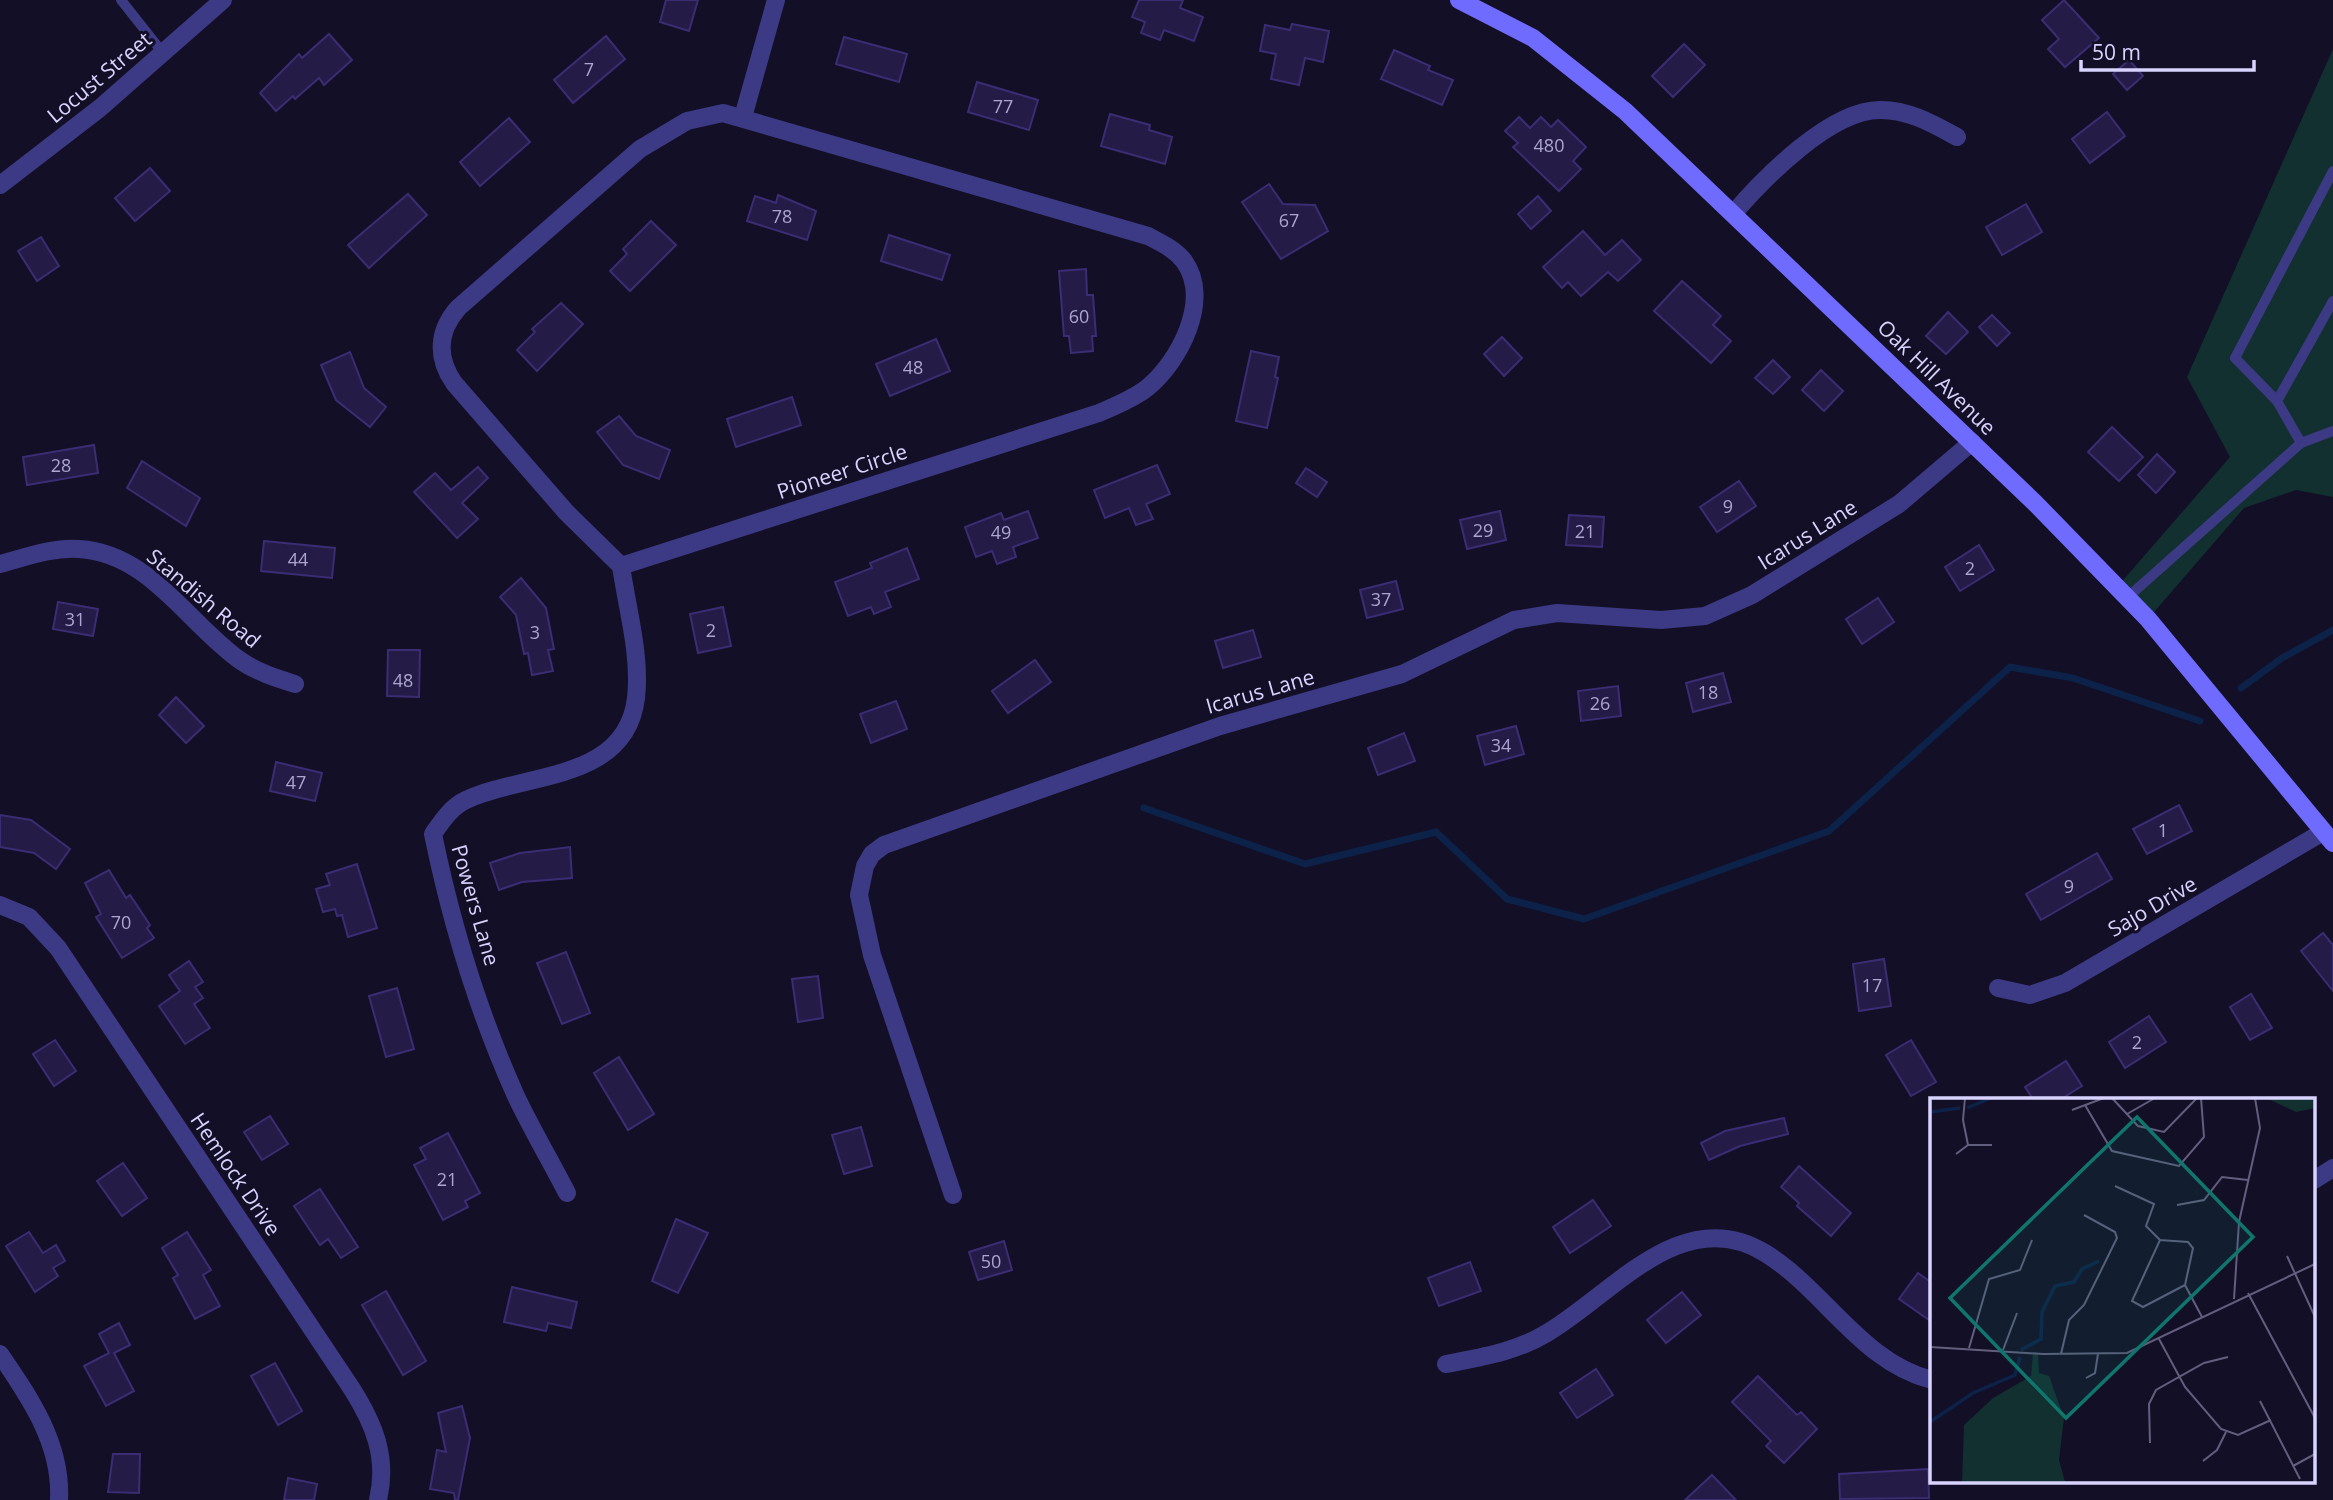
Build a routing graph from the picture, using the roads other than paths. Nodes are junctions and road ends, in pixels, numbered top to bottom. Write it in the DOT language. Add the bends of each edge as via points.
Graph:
graph roads {
  1 [pos="121,0"];
  2 [pos="223,0"];
  3 [pos="776,0"];
  4 [pos="1458,0"];
  5 [pos="163,53"];
  6 [pos="743,117"];
  7 [pos="1957,137"];
  8 [pos="2333,171"];
  9 [pos="0,184"];
  10 [pos="1733,214"];
  11 [pos="2333,301"];
  12 [pos="2277,401"];
  13 [pos="2333,431"];
  14 [pos="1972,442"];
  15 [pos="2301,443"];
  16 [pos="0,564"];
  17 [pos="621,566"];
  18 [pos="2128,597"];
  19 [pos="295,684"];
  20 [pos="2328,838"];
  21 [pos="0,905"];
  22 [pos="1998,988"];
  23 [pos="2333,1168"];
  24 [pos="2316,1179"];
  25 [pos="567,1193"];
  26 [pos="953,1195"];
  27 [pos="0,1354"];
  28 [pos="1446,1364"];
  29 [pos="1930,1379"];
  30 [pos="59,1500"];
  31 [pos="378,1500"];
  1 -- 5 [label="lane"];
  2 -- 5 [label="street, Locust Street"];
  3 -- 6 [label="street"];
  4 -- 10 [label="main road, Oak Hill Avenue" via="1504,21 1561,57"];
  5 -- 9 [label="street, Locust Street"];
  6 -- 17 [label="street, Pioneer Circle" via="705,115 666,131 640,149 458,308 442,334 444,364 454,383 566,512"];
  6 -- 17 [label="street, Pioneer Circle" via="1148,236 1171,248 1184,262 1192,281 1189,326 1179,350 1147,387 1099,413"];
  7 -- 10 [label="street" via="1902,112 1863,111 1787,158"];
  8 -- 12 [label="lane" via="2235,358"];
  10 -- 14 [label="main road, Oak Hill Avenue"];
  11 -- 12 [label="lane"];
  12 -- 15 [label="lane"];
  13 -- 15 [label="lane"];
  14 -- 18 [label="main road, Oak Hill Avenue"];
  14 -- 26 [label="street, Icarus Lane" via="1899,504 1752,595 1705,616 1661,620 1557,613 1514,620 1402,674 1220,726 884,845 865,866 859,895 872,955"];
  15 -- 18 [label="lane"];
  16 -- 19 [label="street, Standish Road" via="81,549 124,561 159,586 242,662"];
  17 -- 25 [label="street, Powers Lane" via="636,698 621,741 607,754 570,769 465,800 433,834 444,887 489,1031"];
  18 -- 20 [label="main road, Oak Hill Avenue"];
  20 -- 22 [label="street, Sajo Drive" via="2065,983 2030,995"];
  21 -- 31 [label="street, Hemlock Drive" via="29,918 58,948 352,1389 378,1439"];
  23 -- 24 [label="street"];
  27 -- 30 [label="street" via="51,1442"];
  28 -- 29 [label="street" via="1533,1341 1658,1253 1709,1238 1743,1243 1771,1256 1880,1355 1902,1370"];
}
